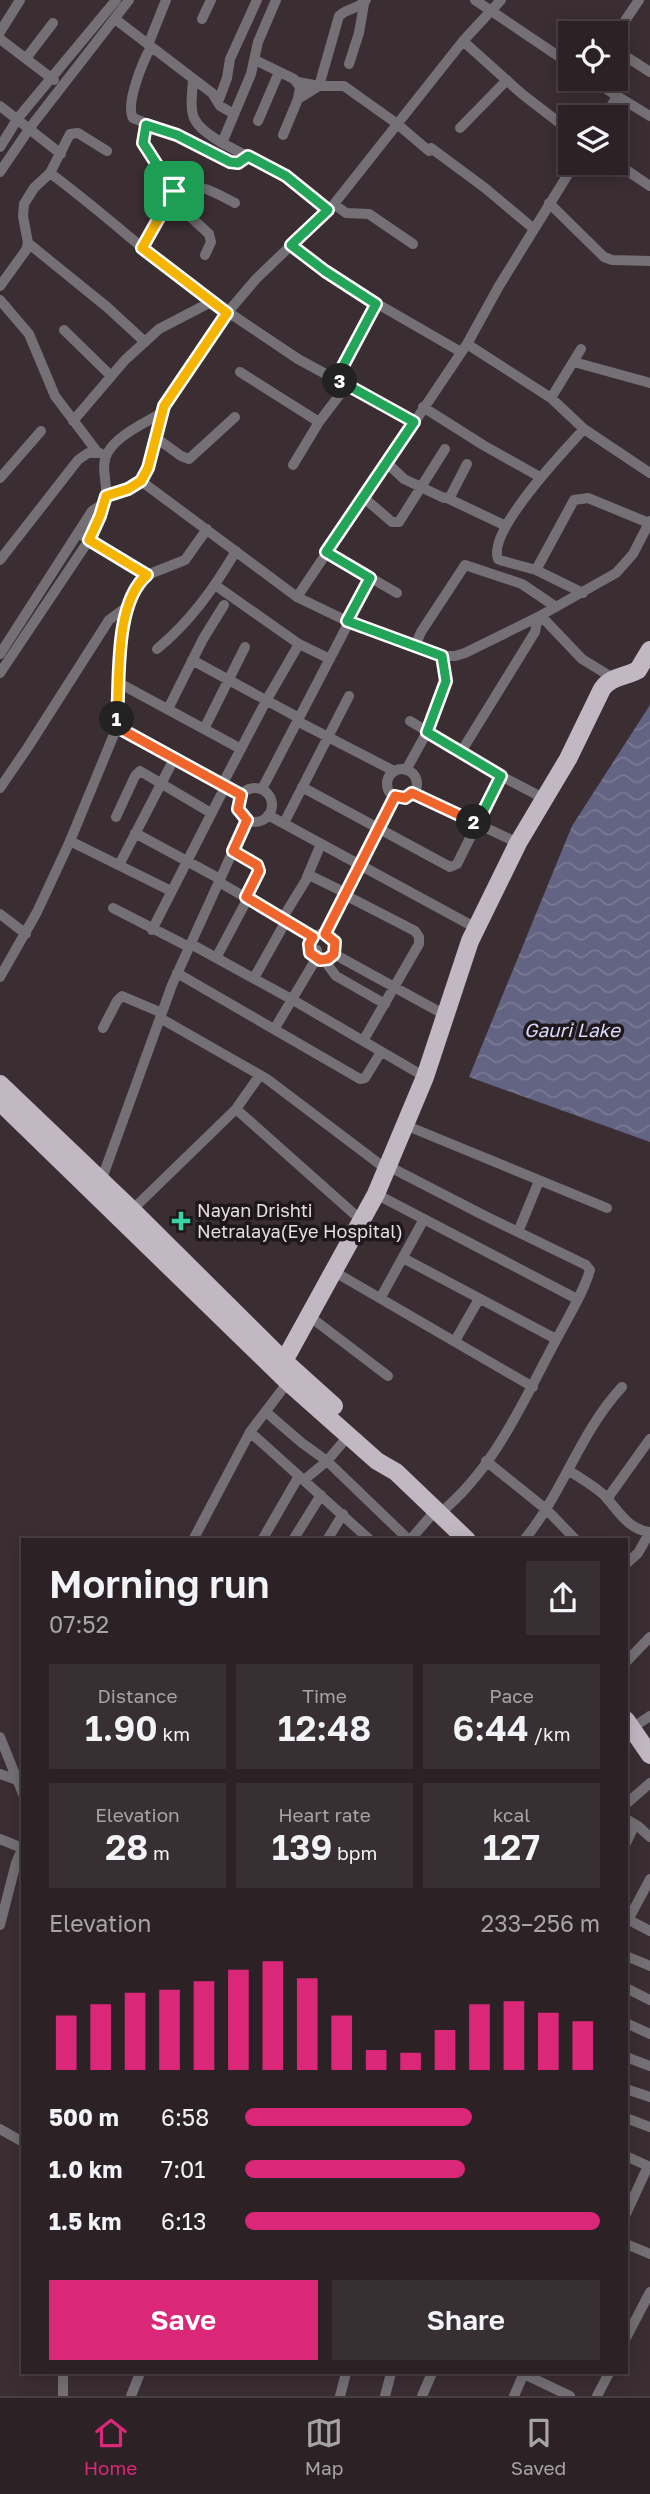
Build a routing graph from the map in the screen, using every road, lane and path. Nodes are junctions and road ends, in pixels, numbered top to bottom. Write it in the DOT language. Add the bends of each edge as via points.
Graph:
graph roads {
  1 [pos="20,0"];
  2 [pos="116,0"];
  3 [pos="130,0"];
  4 [pos="166,0"];
  5 [pos="211,0"];
  6 [pos="257,0"];
  7 [pos="276,0"];
  8 [pos="475,0"];
  9 [pos="501,0"];
  10 [pos="639,0"];
  11 [pos="365,2"];
  12 [pos="492,10"];
  13 [pos="115,19"];
  14 [pos="202,19"];
  15 [pos="625,21"];
  16 [pos="53,23"];
  17 [pos="0,32"];
  18 [pos="0,38"];
  19 [pos="463,41"];
  20 [pos="149,46"];
  21 [pos="558,56"];
  22 [pos="27,57"];
  23 [pos="628,58"];
  24 [pos="255,60"];
  25 [pos="349,65"];
  26 [pos="279,72"];
  27 [pos="650,72"];
  28 [pos="193,80"];
  29 [pos="507,80"];
  30 [pos="298,82"];
  31 [pos="57,83"];
  32 [pos="320,86"];
  33 [pos="610,91"];
  34 [pos="617,96"];
  35 [pos="298,99"];
  36 [pos="218,102"];
  37 [pos="612,105"];
  38 [pos="0,106"];
  39 [pos="234,114"];
  40 [pos="650,116"];
  41 [pos="257,121"];
  42 [pos="558,121"];
  43 [pos="24,124"];
  44 [pos="146,125"];
  45 [pos="397,125"];
  46 [pos="460,128"];
  47 [pos="283,135"];
  48 [pos="1,142"];
  49 [pos="222,143"];
  50 [pos="107,151"];
  51 [pos="61,154"];
  52 [pos="248,156"];
  53 [pos="628,171"];
  54 [pos="0,172"];
  55 [pos="50,173"];
  56 [pos="567,175"];
  57 [pos="650,186"];
  58 [pos="174,191"];
  59 [pos="234,203"];
  60 [pos="549,203"];
  61 [pos="331,207"];
  62 [pos="534,229"];
  63 [pos="28,243"];
  64 [pos="412,244"];
  65 [pos="291,245"];
  66 [pos="142,248"];
  67 [pos="205,255"];
  68 [pos="650,261"];
  69 [pos="0,286"];
  70 [pos="0,300"];
  71 [pos="211,302"];
  72 [pos="376,304"];
  73 [pos="228,313"];
  74 [pos="64,330"];
  75 [pos="145,342"];
  76 [pos="464,348"];
  77 [pos="581,349"];
  78 [pos="574,362"];
  79 [pos="240,372"];
  80 [pos="111,376"];
  81 [pos="341,382"];
  82 [pos="650,383"];
  83 [pos="551,398"];
  84 [pos="423,407"];
  85 [pos="161,413"];
  86 [pos="235,416"];
  87 [pos="73,421"];
  88 [pos="319,422"];
  89 [pos="414,422"];
  90 [pos="584,429"];
  91 [pos="41,431"];
  92 [pos="155,437"];
  93 [pos="445,450"];
  94 [pos="102,453"];
  95 [pos="386,462"];
  96 [pos="467,464"];
  97 [pos="293,466"];
  98 [pos="650,472"];
  99 [pos="540,477"];
  100 [pos="0,478"];
  101 [pos="141,481"];
  102 [pos="422,488"];
  103 [pos="363,497"];
  104 [pos="447,498"];
  105 [pos="104,500"];
  106 [pos="650,522"];
  107 [pos="506,526"];
  108 [pos="207,529"];
  109 [pos="79,534"];
  110 [pos="89,540"];
  111 [pos="236,551"];
  112 [pos="326,552"];
  113 [pos="0,560"];
  114 [pos="536,570"];
  115 [pos="147,575"];
  116 [pos="370,578"];
  117 [pos="215,585"];
  118 [pos="397,593"];
  119 [pos="583,593"];
  120 [pos="297,597"];
  121 [pos="128,606"];
  122 [pos="224,606"];
  123 [pos="556,607"];
  124 [pos="539,617"];
  125 [pos="348,621"];
  126 [pos="299,644"];
  127 [pos="415,646"];
  128 [pos="245,647"];
  129 [pos="157,649"];
  130 [pos="650,651"];
  131 [pos="0,654"];
  132 [pos="442,656"];
  133 [pos="330,659"];
  134 [pos="192,660"];
  135 [pos="0,673"];
  136 [pos="613,678"];
  137 [pos="229,681"];
  138 [pos="119,683"];
  139 [pos="349,696"];
  140 [pos="266,701"];
  141 [pos="167,709"];
  142 [pos="298,719"];
  143 [pos="410,721"];
  144 [pos="117,727"];
  145 [pos="204,729"];
  146 [pos="427,732"];
  147 [pos="328,736"];
  148 [pos="241,749"];
  149 [pos="461,752"];
  150 [pos="174,759"];
  151 [pos="400,770"];
  152 [pos="501,776"];
  153 [pos="162,783"];
  154 [pos="224,786"];
  155 [pos="302,787"];
  156 [pos="0,788"];
  157 [pos="262,789"];
  158 [pos="412,793"];
  159 [pos="241,795"];
  160 [pos="395,796"];
  161 [pos="544,799"];
  162 [pos="211,813"];
  163 [pos="268,815"];
  164 [pos="116,817"];
  165 [pos="247,820"];
  166 [pos="284,823"];
  167 [pos="477,824"];
  168 [pos="378,830"];
  169 [pos="135,833"];
  170 [pos="70,841"];
  171 [pos="518,843"];
  172 [pos="321,844"];
  173 [pos="233,851"];
  174 [pos="187,861"];
  175 [pos="120,865"];
  176 [pos="360,865"];
  177 [pos="307,877"];
  178 [pos="220,880"];
  179 [pos="171,891"];
  180 [pos="346,894"];
  181 [pos="247,898"];
  182 [pos="113,908"];
  183 [pos="0,914"];
  184 [pos="284,920"];
  185 [pos="476,928"];
  186 [pos="152,930"];
  187 [pos="26,934"];
  188 [pos="190,945"];
  189 [pos="319,945"];
  190 [pos="334,954"];
  191 [pos="216,958"];
  192 [pos="177,974"];
  193 [pos="0,977"];
  194 [pos="254,978"];
  195 [pos="395,987"];
  196 [pos="293,1000"];
  197 [pos="385,1004"];
  198 [pos="445,1015"];
  199 [pos="161,1016"];
  200 [pos="103,1028"];
  201 [pos="275,1028"];
  202 [pos="363,1041"];
  203 [pos="381,1052"];
  204 [pos="260,1075"];
  205 [pos="425,1077"];
  206 [pos="0,1084"];
  207 [pos="0,1102"];
  208 [pos="236,1110"];
  209 [pos="405,1125"];
  210 [pos="387,1168"];
  211 [pos="539,1181"];
  212 [pos="98,1188"];
  213 [pos="376,1194"];
  214 [pos="607,1208"];
  215 [pos="132,1210"];
  216 [pos="424,1219"];
  217 [pos="362,1221"];
  218 [pos="518,1232"];
  219 [pos="402,1258"];
  220 [pos="333,1271"];
  221 [pos="381,1297"];
  222 [pos="479,1299"];
  223 [pos="577,1299"];
  224 [pos="309,1316"];
  225 [pos="556,1339"];
  226 [pos="455,1341"];
  227 [pos="284,1372"];
  228 [pos="388,1376"];
  229 [pos="533,1387"];
  230 [pos="622,1387"];
  231 [pos="266,1412"];
  232 [pos="250,1432"];
  233 [pos="349,1436"];
  234 [pos="650,1439"];
  235 [pos="327,1461"];
  236 [pos="486,1461"];
  237 [pos="568,1470"];
  238 [pos="396,1472"];
  239 [pos="301,1478"];
  240 [pos="321,1495"];
  241 [pos="607,1499"];
  242 [pos="547,1510"];
  243 [pos="438,1512"];
  244 [pos="343,1514"];
  245 [pos="194,1538"];
  246 [pos="263,1538"];
  247 [pos="294,1538"];
  248 [pos="328,1538"];
  249 [pos="366,1538"];
  250 [pos="408,1538"];
  251 [pos="412,1538"];
  252 [pos="465,1538"];
  253 [pos="526,1538"];
  254 [pos="574,1538"];
  255 [pos="628,1562"];
  256 [pos="650,1637"];
  257 [pos="628,1660"];
  258 [pos="650,1716"];
  259 [pos="629,1724"];
  260 [pos="0,1737"];
  261 [pos="650,1755"];
  262 [pos="0,1774"];
  263 [pos="17,1780"];
  264 [pos="650,1783"];
  265 [pos="21,1789"];
  266 [pos="628,1802"];
  267 [pos="631,1821"];
  268 [pos="650,1837"];
  269 [pos="0,1839"];
  270 [pos="21,1848"];
  271 [pos="21,1851"];
  272 [pos="650,1878"];
  273 [pos="2,1906"];
  274 [pos="628,1922"];
  275 [pos="0,1925"];
  276 [pos="650,1931"];
  277 [pos="628,1957"];
  278 [pos="650,1966"];
  279 [pos="628,1989"];
  280 [pos="650,2000"];
  281 [pos="628,2024"];
  282 [pos="650,2034"];
  283 [pos="628,2058"];
  284 [pos="650,2066"];
  285 [pos="628,2090"];
  286 [pos="650,2097"];
  287 [pos="628,2119"];
  288 [pos="650,2127"];
  289 [pos="0,2129"];
  290 [pos="21,2141"];
  291 [pos="628,2157"];
  292 [pos="649,2167"];
  293 [pos="628,2210"];
  294 [pos="628,2245"];
  295 [pos="650,2254"];
  296 [pos="650,2292"];
  297 [pos="629,2325"];
  298 [pos="63,2374"];
  299 [pos="140,2374"];
  300 [pos="346,2374"];
  301 [pos="391,2374"];
  302 [pos="432,2374"];
  303 [pos="524,2374"];
  304 [pos="526,2374"];
  305 [pos="608,2374"];
  306 [pos="63,2396"];
  307 [pos="131,2396"];
  308 [pos="340,2396"];
  309 [pos="385,2396"];
  310 [pos="422,2396"];
  311 [pos="514,2396"];
  312 [pos="570,2396"];
  313 [pos="597,2396"];
  1 -- 17 [label="street"];
  2 -- 31 [label="street"];
  3 -- 13 [label="street"];
  4 -- 20 [label="street"];
  5 -- 14 [label="street"];
  6 -- 36 [label="street" via="230,59"];
  7 -- 24 [label="street"];
  8 -- 12 [label="street"];
  9 -- 12 [label="street"];
  10 -- 15 [label="street"];
  11 -- 25 [label="street"];
  11 -- 32 [label="street" via="339,16"];
  12 -- 19 [label="street"];
  12 -- 21 [label="street"];
  13 -- 20 [label="street"];
  13 -- 31 [label="street"];
  16 -- 22 [label="street"];
  18 -- 22 [label="street"];
  19 -- 29 [label="street"];
  19 -- 45 [label="street"];
  20 -- 28 [label="street"];
  20 -- 44 [label="street" via="130,106 133,118"];
  22 -- 31 [label="street"];
  23 -- 27 [label="street"];
  24 -- 26 [label="street"];
  24 -- 39 [label="street"];
  26 -- 30 [label="street"];
  26 -- 41 [label="street"];
  28 -- 36 [label="street"];
  28 -- 49 [label="street" via="193,118"];
  29 -- 42 [label="street"];
  29 -- 46 [label="street"];
  30 -- 32 [label="street"];
  30 -- 35 [label="street"];
  31 -- 43 [label="street"];
  32 -- 35 [label="street"];
  32 -- 45 [label="street" via="344,86"];
  33 -- 34 [label="street"];
  34 -- 37 [label="street"];
  34 -- 40 [label="street"];
  35 -- 47 [label="street"];
  36 -- 39 [label="street"];
  38 -- 43 [label="street"];
  39 -- 49 [label="street"];
  43 -- 48 [label="street"];
  43 -- 51 [label="street"];
  43 -- 54 [label="street"];
  44 -- 52 [label="street" via="230,162"];
  44 -- 58 [label="street" via="143,143"];
  45 -- 61 [label="street"];
  45 -- 62 [label="street"];
  49 -- 52 [label="street"];
  50 -- 51 [label="street" via="72,132"];
  51 -- 55 [label="street"];
  52 -- 61 [label="street"];
  53 -- 57 [label="street"];
  55 -- 63 [label="street" via="24,204"];
  55 -- 66 [label="street"];
  56 -- 60 [label="street"];
  58 -- 59 [label="street" via="194,186"];
  58 -- 66 [label="street"];
  58 -- 67 [label="street" via="182,209 209,234"];
  60 -- 62 [label="street"];
  60 -- 68 [label="street" via="604,257"];
  61 -- 64 [label="street" via="376,218"];
  61 -- 65 [label="street"];
  62 -- 76 [label="street"];
  63 -- 69 [label="street" via="24,256"];
  63 -- 75 [label="street"];
  65 -- 72 [label="street"];
  65 -- 73 [label="street"];
  66 -- 71 [label="street"];
  70 -- 87 [label="street" via="29,334 55,396"];
  71 -- 73 [label="street"];
  71 -- 75 [label="street" via="172,321"];
  72 -- 76 [label="street"];
  72 -- 81 [label="street"];
  73 -- 81 [label="street"];
  73 -- 85 [label="street"];
  74 -- 80 [label="street"];
  75 -- 80 [label="street"];
  76 -- 83 [label="street"];
  76 -- 84 [label="street"];
  77 -- 78 [label="street"];
  78 -- 82 [label="street"];
  78 -- 83 [label="street"];
  79 -- 88 [label="street"];
  80 -- 87 [label="street"];
  81 -- 88 [label="street"];
  81 -- 89 [label="street"];
  83 -- 90 [label="street"];
  84 -- 89 [label="street"];
  84 -- 99 [label="street"];
  85 -- 92 [label="street"];
  85 -- 94 [label="street"];
  86 -- 92 [label="street" via="189,459"];
  87 -- 94 [label="street"];
  88 -- 97 [label="street"];
  89 -- 95 [label="street"];
  90 -- 98 [label="street"];
  90 -- 99 [label="street"];
  91 -- 100 [label="street"];
  92 -- 101 [label="street"];
  93 -- 102 [label="street"];
  94 -- 105 [label="street"];
  94 -- 113 [label="street" via="88,453 78,460"];
  95 -- 102 [label="street"];
  95 -- 103 [label="street"];
  96 -- 104 [label="street"];
  99 -- 107 [label="street"];
  101 -- 105 [label="street"];
  101 -- 108 [label="street"];
  102 -- 103 [label="street" via="396,523"];
  102 -- 104 [label="street"];
  103 -- 112 [label="street"];
  104 -- 107 [label="street"];
  105 -- 109 [label="street"];
  105 -- 110 [label="street"];
  106 -- 114 [label="street" via="588,498 574,500"];
  106 -- 119 [label="street" via="628,561"];
  107 -- 114 [label="street" via="497,556"];
  108 -- 111 [label="street"];
  108 -- 115 [label="street" via="185,560"];
  109 -- 110 [label="street"];
  109 -- 131 [label="street"];
  110 -- 115 [label="street"];
  110 -- 135 [label="street"];
  111 -- 117 [label="street"];
  111 -- 120 [label="street"];
  112 -- 116 [label="street"];
  112 -- 120 [label="street"];
  114 -- 119 [label="street"];
  115 -- 121 [label="street"];
  116 -- 118 [label="street"];
  116 -- 125 [label="street"];
  117 -- 126 [label="street"];
  117 -- 129 [label="street" via="183,626"];
  119 -- 123 [label="street"];
  120 -- 125 [label="street"];
  121 -- 138 [label="street"];
  121 -- 156 [label="street" via="109,620"];
  122 -- 134 [label="street"];
  123 -- 124 [label="street"];
  123 -- 127 [label="street" via="522,584 465,565"];
  124 -- 132 [label="street" via="465,653"];
  124 -- 136 [label="street" via="582,659"];
  124 -- 149 [label="street" via="536,632"];
  125 -- 127 [label="street"];
  125 -- 133 [label="street"];
  126 -- 133 [label="street"];
  126 -- 140 [label="street"];
  127 -- 132 [label="street"];
  128 -- 137 [label="street"];
  130 -- 136 [label="highway" via="638,670"];
  132 -- 146 [label="street" via="446,681"];
  133 -- 142 [label="street"];
  134 -- 137 [label="street"];
  134 -- 141 [label="street"];
  136 -- 161 [label="highway" via="602,689"];
  137 -- 140 [label="street"];
  137 -- 145 [label="street"];
  138 -- 141 [label="street"];
  138 -- 144 [label="street"];
  139 -- 147 [label="street"];
  140 -- 142 [label="street"];
  140 -- 148 [label="street"];
  141 -- 145 [label="street"];
  142 -- 147 [label="street"];
  142 -- 157 [label="street"];
  143 -- 146 [label="street"];
  144 -- 150 [label="street"];
  144 -- 170 [label="street"];
  145 -- 148 [label="street"];
  146 -- 149 [label="street"];
  146 -- 151 [label="street"];
  147 -- 151 [label="street"];
  147 -- 155 [label="street"];
  148 -- 154 [label="street"];
  149 -- 152 [label="street"];
  150 -- 153 [label="street"];
  150 -- 154 [label="street"];
  151 -- 158 [label="street" via="415,778"];
  151 -- 160 [label="street" via="388,777 387,785"];
  152 -- 161 [label="street"];
  152 -- 167 [label="street"];
  153 -- 162 [label="street"];
  153 -- 164 [label="street" via="137,773"];
  153 -- 169 [label="street"];
  154 -- 159 [label="street"];
  154 -- 162 [label="street"];
  155 -- 166 [label="street"];
  155 -- 168 [label="street"];
  157 -- 159 [label="street"];
  157 -- 163 [label="street" via="272,801"];
  158 -- 160 [label="street" via="405,798"];
  158 -- 167 [label="street"];
  159 -- 165 [label="street" via="238,809"];
  160 -- 168 [label="street"];
  161 -- 171 [label="highway"];
  162 -- 174 [label="street"];
  163 -- 165 [label="street" via="261,821"];
  163 -- 166 [label="street"];
  165 -- 173 [label="street"];
  166 -- 172 [label="street"];
  167 -- 168 [label="street" via="457,864 450,867"];
  167 -- 171 [label="street"];
  168 -- 176 [label="street"];
  169 -- 174 [label="street"];
  169 -- 175 [label="street"];
  170 -- 175 [label="street"];
  170 -- 187 [label="street"];
  171 -- 185 [label="highway"];
  172 -- 176 [label="street"];
  172 -- 177 [label="street"];
  173 -- 178 [label="street"];
  173 -- 181 [label="street" via="258,868"];
  174 -- 178 [label="street"];
  174 -- 179 [label="street"];
  175 -- 179 [label="street"];
  176 -- 180 [label="street"];
  176 -- 185 [label="street"];
  177 -- 180 [label="street" via="315,876"];
  177 -- 184 [label="street"];
  178 -- 181 [label="street"];
  178 -- 188 [label="street"];
  179 -- 186 [label="street"];
  180 -- 189 [label="street"];
  180 -- 195 [label="street" via="418,934 419,944"];
  181 -- 184 [label="street"];
  181 -- 191 [label="street"];
  182 -- 186 [label="street"];
  183 -- 187 [label="street"];
  184 -- 189 [label="street"];
  184 -- 194 [label="street"];
  185 -- 198 [label="highway"];
  186 -- 188 [label="street"];
  187 -- 193 [label="street"];
  188 -- 191 [label="street"];
  188 -- 192 [label="street"];
  189 -- 190 [label="street"];
  189 -- 190 [label="street" via="335,942"];
  189 -- 196 [label="street"];
  189 -- 197 [label="street" via="336,976"];
  190 -- 195 [label="street"];
  191 -- 194 [label="street"];
  192 -- 199 [label="street"];
  192 -- 201 [label="street"];
  194 -- 196 [label="street"];
  195 -- 197 [label="street"];
  195 -- 198 [label="street"];
  196 -- 201 [label="street"];
  196 -- 202 [label="street"];
  197 -- 202 [label="street"];
  198 -- 205 [label="highway"];
  199 -- 200 [label="street" via="122,996"];
  199 -- 204 [label="street"];
  199 -- 212 [label="street"];
  201 -- 203 [label="street" via="359,1079 365,1078"];
  202 -- 203 [label="street"];
  203 -- 205 [label="street"];
  204 -- 208 [label="street"];
  204 -- 210 [label="street"];
  205 -- 209 [label="highway"];
  206 -- 212 [label="highway"];
  207 -- 212 [label="highway"];
  208 -- 215 [label="street"];
  208 -- 217 [label="street"];
  209 -- 210 [label="highway"];
  209 -- 211 [label="street"];
  210 -- 213 [label="highway"];
  210 -- 218 [label="street"];
  211 -- 214 [label="street"];
  211 -- 218 [label="street"];
  212 -- 215 [label="highway"];
  212 -- 227 [label="highway"];
  213 -- 216 [label="street"];
  213 -- 217 [label="highway"];
  215 -- 227 [label="highway"];
  216 -- 219 [label="street"];
  216 -- 223 [label="street"];
  217 -- 220 [label="highway"];
  218 -- 223 [label="street" via="589,1268"];
  219 -- 221 [label="street"];
  219 -- 222 [label="street"];
  220 -- 221 [label="street"];
  220 -- 224 [label="highway"];
  221 -- 226 [label="street"];
  222 -- 225 [label="street"];
  222 -- 226 [label="street"];
  223 -- 225 [label="street"];
  224 -- 227 [label="highway"];
  224 -- 228 [label="street"];
  225 -- 229 [label="street"];
  226 -- 229 [label="street"];
  227 -- 231 [label="street"];
  227 -- 233 [label="highway"];
  227 -- 238 [label="highway" via="385,1452"];
  229 -- 236 [label="street"];
  230 -- 237 [label="street" via="600,1413"];
  231 -- 232 [label="street"];
  231 -- 235 [label="street"];
  232 -- 239 [label="street"];
  232 -- 245 [label="street"];
  233 -- 235 [label="street"];
  233 -- 238 [label="highway"];
  234 -- 241 [label="street"];
  235 -- 239 [label="street"];
  235 -- 250 [label="street"];
  236 -- 242 [label="street"];
  236 -- 243 [label="street" via="465,1492"];
  237 -- 241 [label="street"];
  237 -- 242 [label="street"];
  238 -- 243 [label="highway"];
  239 -- 240 [label="street"];
  239 -- 246 [label="street"];
  240 -- 244 [label="street"];
  240 -- 247 [label="street"];
  241 -- 255 [label="street" via="631,1525 650,1532"];
  242 -- 253 [label="street"];
  242 -- 254 [label="street"];
  243 -- 251 [label="street"];
  243 -- 252 [label="highway"];
  244 -- 248 [label="street"];
  244 -- 249 [label="street"];
  256 -- 257 [label="street"];
  258 -- 259 [label="street"];
  259 -- 261 [label="highway"];
  260 -- 263 [label="street"];
  262 -- 263 [label="street"];
  263 -- 265 [label="street"];
  264 -- 266 [label="street"];
  267 -- 268 [label="street"];
  269 -- 270 [label="street"];
  271 -- 273 [label="street"];
  272 -- 274 [label="street"];
  273 -- 275 [label="street"];
  274 -- 276 [label="street"];
  277 -- 278 [label="street"];
  279 -- 280 [label="street"];
  281 -- 282 [label="street"];
  283 -- 284 [label="street"];
  285 -- 286 [label="street"];
  287 -- 288 [label="street"];
  289 -- 290 [label="street"];
  291 -- 292 [label="street"];
  292 -- 293 [label="street"];
  294 -- 295 [label="street"];
  296 -- 297 [label="street"];
  298 -- 306 [label="street"];
  299 -- 307 [label="street"];
  300 -- 308 [label="street"];
  301 -- 309 [label="street"];
  302 -- 310 [label="street"];
  303 -- 311 [label="street"];
  304 -- 312 [label="street"];
  305 -- 313 [label="street"];
}
